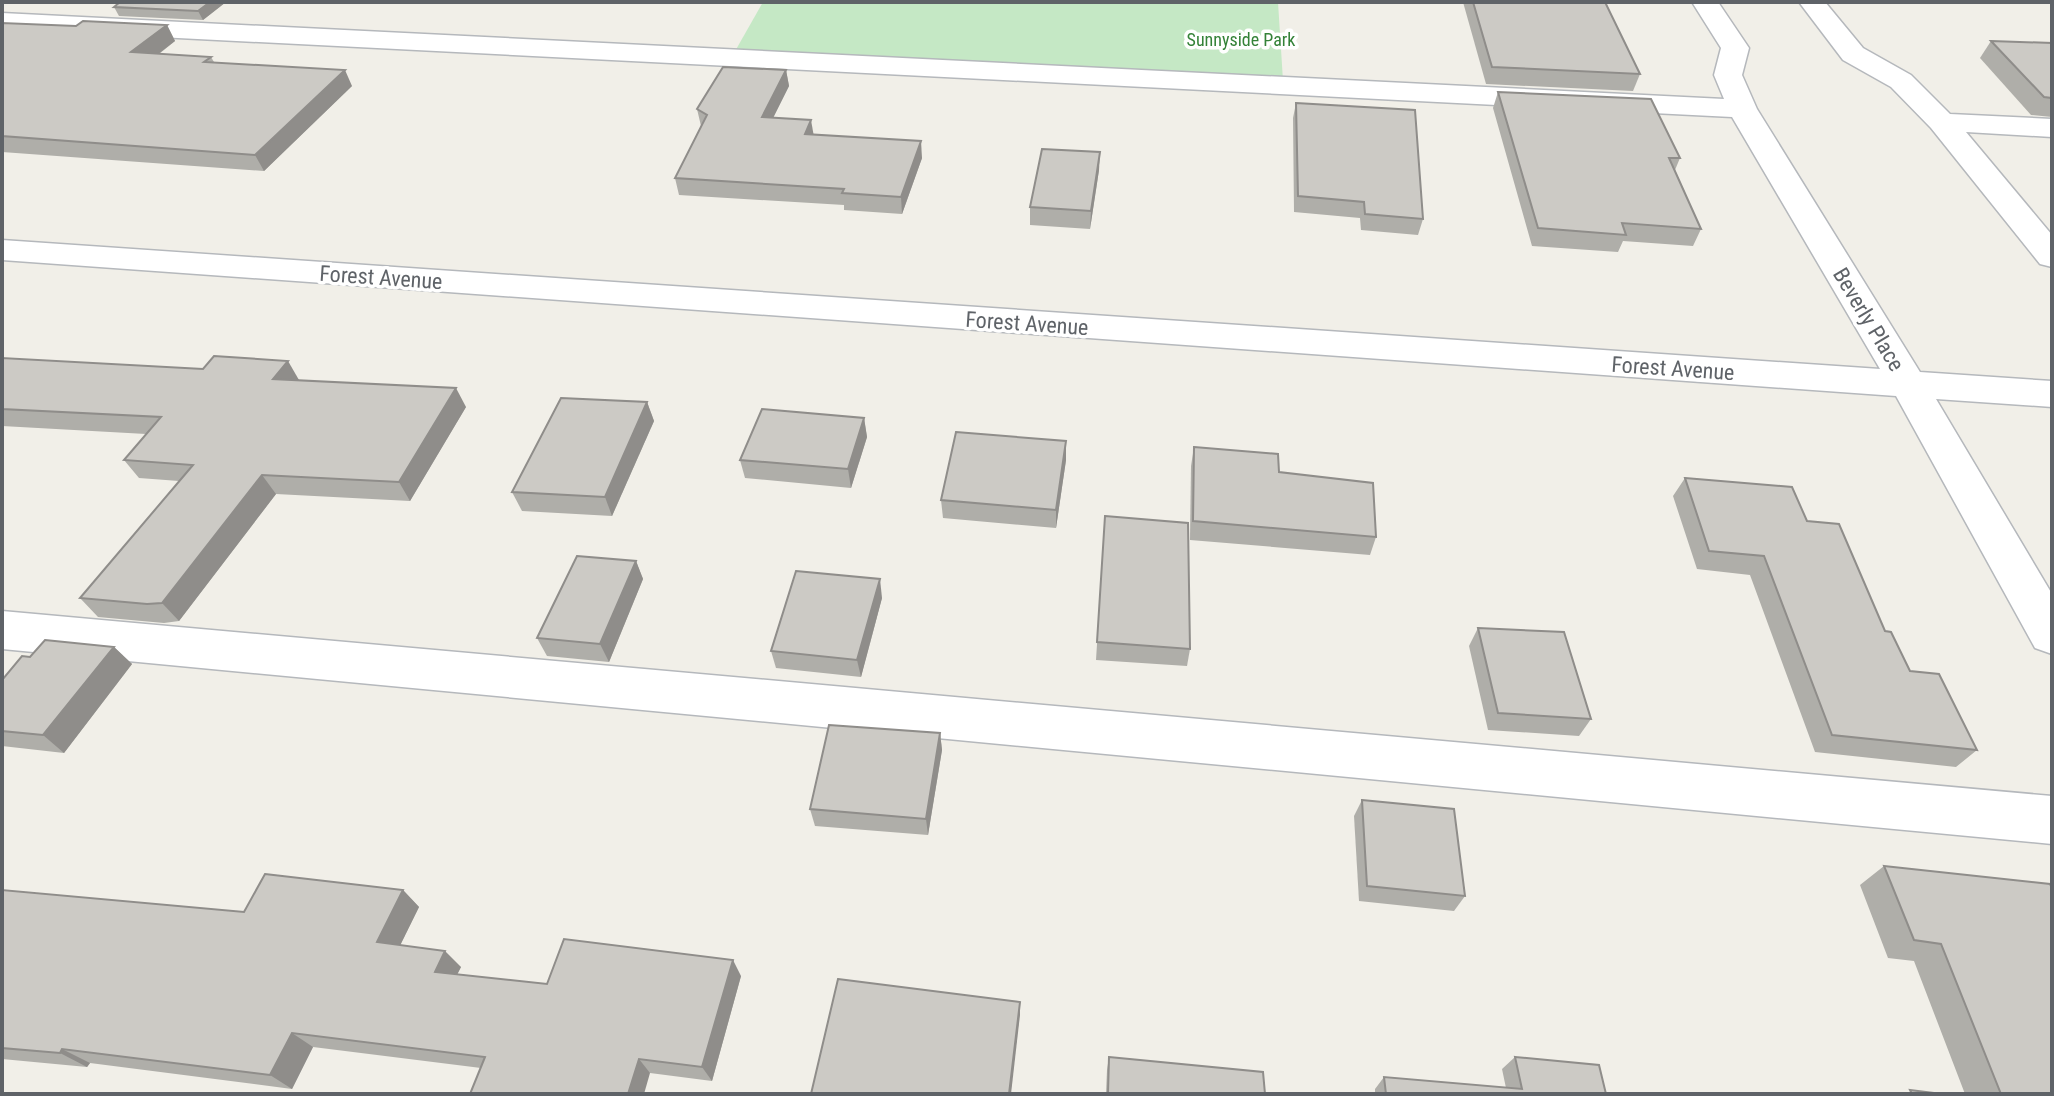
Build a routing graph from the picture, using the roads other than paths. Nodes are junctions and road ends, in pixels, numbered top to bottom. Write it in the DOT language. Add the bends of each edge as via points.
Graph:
graph roads {
  1 [pos="1705,2"];
  2 [pos="1812,2"];
  3 [pos="2,21"];
  4 [pos="1742,109"];
  5 [pos="1942,122"];
  6 [pos="2052,128"];
  7 [pos="2,250"];
  8 [pos="2052,257"];
  9 [pos="1909,385"];
  10 [pos="2052,394"];
  11 [pos="2,630"];
  12 [pos="2052,635"];
  13 [pos="2052,820"];
  1 -- 4 [label="street, Beverly Place" via="1735,48 1728,75"];
  2 -- 5 [label="street" via="1853,54 1901,81"];
  3 -- 4 [label="street"];
  4 -- 9 [label="street, Beverly Place"];
  5 -- 6 [label="street"];
  5 -- 8 [label="street"];
  7 -- 9 [label="street, Forest Avenue"];
  9 -- 10 [label="street, Forest Avenue"];
  9 -- 12 [label="street, Beverly Place"];
  11 -- 13 [label="street"];
}
